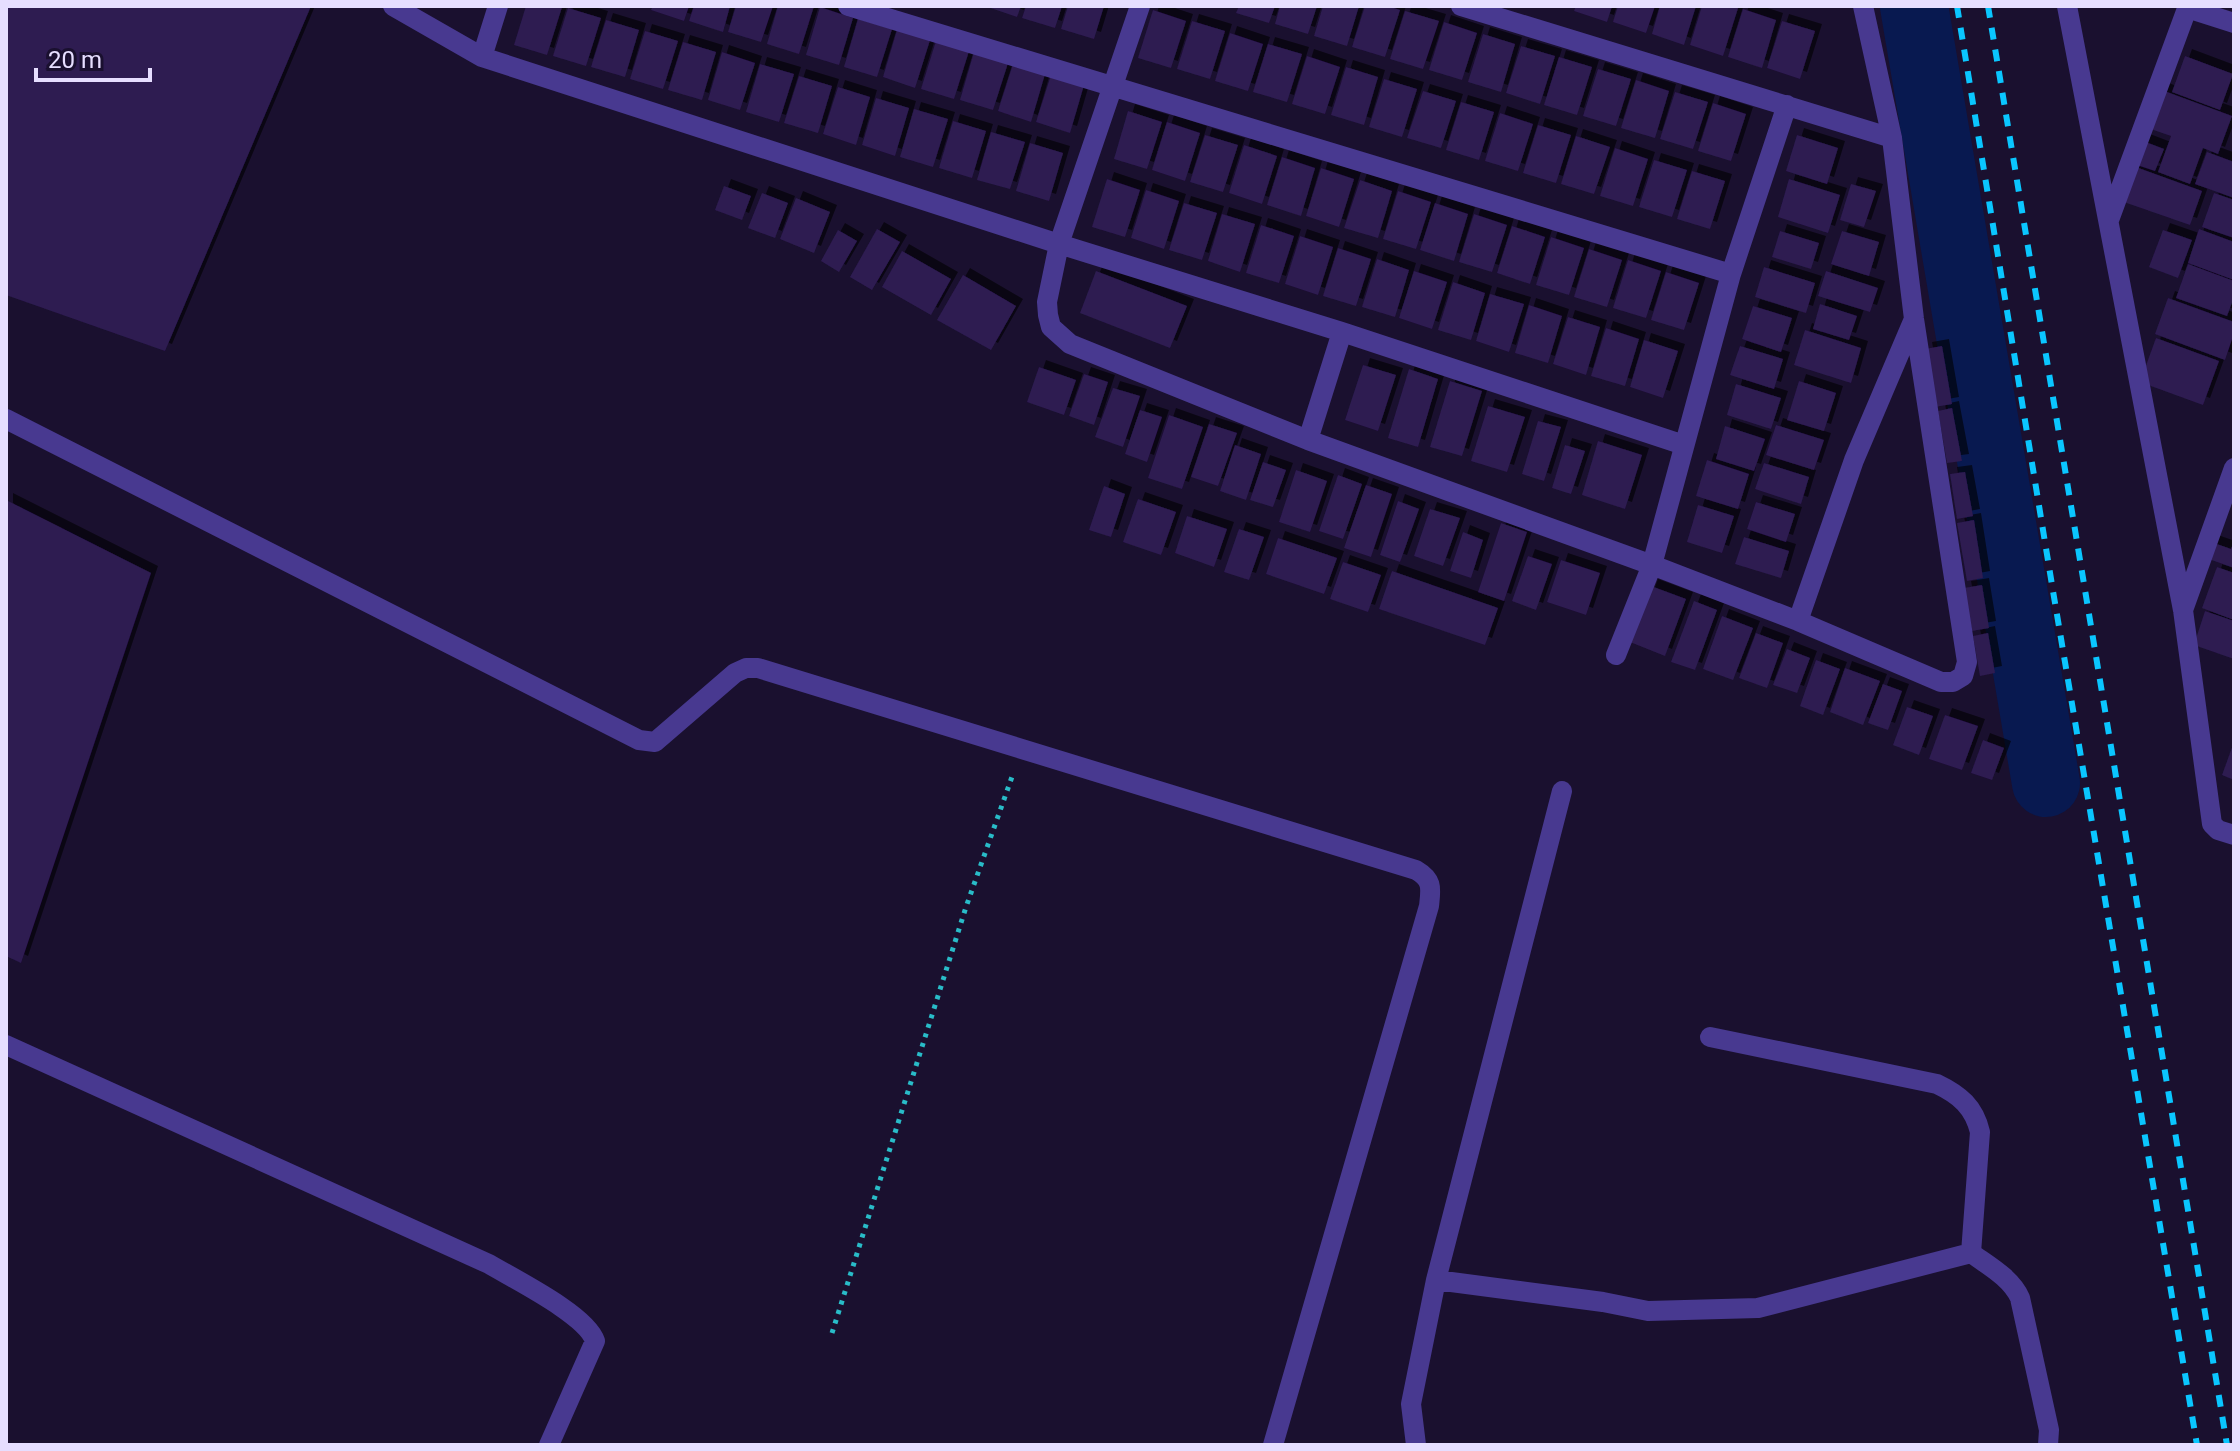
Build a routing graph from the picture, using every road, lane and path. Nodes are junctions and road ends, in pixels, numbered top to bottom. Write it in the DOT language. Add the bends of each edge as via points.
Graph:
graph roads {
  1 [pos="393,6"];
  2 [pos="498,6"];
  3 [pos="848,6"];
  4 [pos="1140,6"];
  5 [pos="1461,6"];
  6 [pos="1863,6"];
  7 [pos="2067,6"];
  8 [pos="2187,7"];
  9 [pos="2234,23"];
  10 [pos="482,57"];
  11 [pos="1111,87"];
  12 [pos="1787,105"];
  13 [pos="1892,138"];
  14 [pos="2109,220"];
  15 [pos="1059,244"];
  16 [pos="1731,274"];
  17 [pos="1914,319"];
  18 [pos="1342,332"];
  19 [pos="6,419"];
  20 [pos="1308,440"];
  21 [pos="1684,445"];
  22 [pos="2234,468"];
  23 [pos="1652,565"];
  24 [pos="2183,610"];
  25 [pos="1798,621"];
  26 [pos="1616,655"];
  27 [pos="1021,749"];
  28 [pos="1562,791"];
  29 [pos="2234,835"];
  30 [pos="1710,1037"];
  31 [pos="6,1045"];
  32 [pos="1971,1253"];
  33 [pos="1436,1280"];
  34 [pos="832,1333"];
  35 [pos="549,1445"];
  36 [pos="1273,1445"];
  37 [pos="1416,1445"];
  38 [pos="2048,1445"];
  1 -- 10 [label="street"];
  2 -- 10 [label="street"];
  3 -- 11 [label="street"];
  4 -- 11 [label="street"];
  5 -- 12 [label="street"];
  6 -- 13 [label="street"];
  7 -- 14 [label="street"];
  8 -- 9 [label="street"];
  8 -- 14 [label="street"];
  10 -- 15 [label="street"];
  11 -- 15 [label="street"];
  11 -- 16 [label="street"];
  12 -- 13 [label="street"];
  12 -- 16 [label="street"];
  13 -- 17 [label="street"];
  14 -- 24 [label="street"];
  15 -- 18 [label="street"];
  15 -- 20 [label="street" via="1047,302 1051,327 1060,337"];
  16 -- 21 [label="street"];
  17 -- 25 [label="street" via="1854,460"];
  17 -- 25 [label="street" via="1965,672 1953,682 1941,682"];
  18 -- 20 [label="street"];
  18 -- 21 [label="street"];
  19 -- 27 [label="street" via="639,740 655,742 735,673 758,668"];
  20 -- 23 [label="street"];
  21 -- 23 [label="street"];
  22 -- 24 [label="street"];
  23 -- 25 [label="street"];
  23 -- 26 [label="street"];
  24 -- 29 [label="street" via="2212,824"];
  27 -- 34 [label="path"];
  27 -- 36 [label="street" via="1416,870 1429,882 1429,906"];
  28 -- 33 [label="street"];
  30 -- 32 [label="street" via="1937,1084 1968,1103 1980,1132"];
  31 -- 35 [label="street" via="489,1264 562,1308 595,1341"];
  32 -- 33 [label="street" via="1743,1309 1648,1311"];
  32 -- 38 [label="street" via="2007,1280 2020,1298"];
  33 -- 37 [label="street" via="1411,1404"];
}
